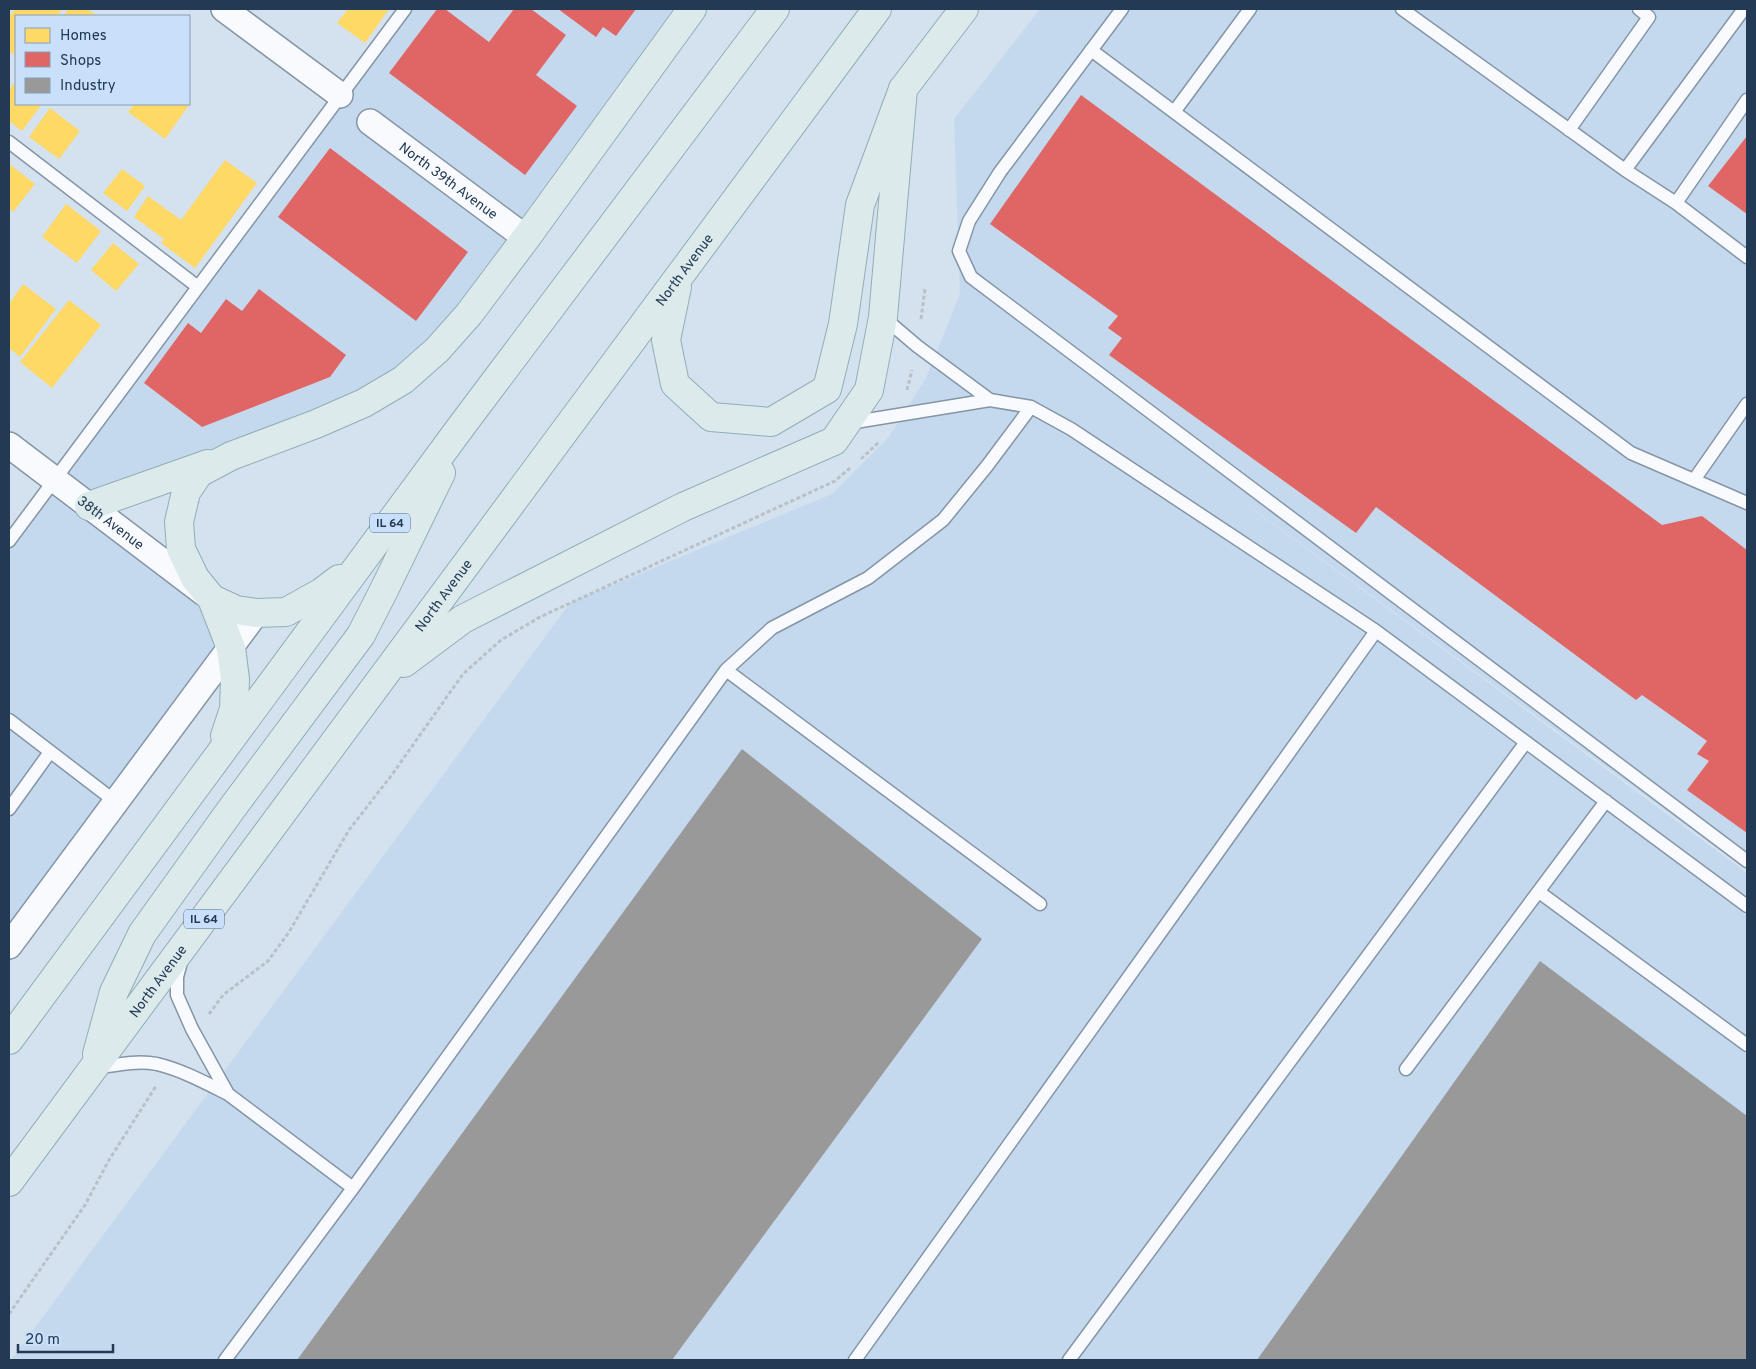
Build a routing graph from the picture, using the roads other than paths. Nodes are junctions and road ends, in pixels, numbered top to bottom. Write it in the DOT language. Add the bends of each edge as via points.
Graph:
graph roads {
  1 [pos="224,9"];
  2 [pos="405,9"];
  3 [pos="692,9"];
  4 [pos="775,9"];
  5 [pos="877,9"];
  6 [pos="964,9"];
  7 [pos="1122,9"];
  8 [pos="1250,9"];
  9 [pos="1402,9"];
  10 [pos="1639,9"];
  11 [pos="1744,9"];
  12 [pos="1091,50"];
  13 [pos="903,89"];
  14 [pos="340,95"];
  15 [pos="1747,100"];
  16 [pos="1174,112"];
  17 [pos="370,122"];
  18 [pos="1569,130"];
  19 [pos="9,142"];
  20 [pos="1625,170"];
  21 [pos="1676,203"];
  22 [pos="526,238"];
  23 [pos="1747,256"];
  24 [pos="678,279"];
  25 [pos="198,287"];
  26 [pos="883,317"];
  27 [pos="990,400"];
  28 [pos="1747,404"];
  29 [pos="1031,407"];
  30 [pos="846,423"];
  31 [pos="462,424"];
  32 [pos="9,444"];
  33 [pos="231,456"];
  34 [pos="55,479"];
  35 [pos="1694,480"];
  36 [pos="1747,503"];
  37 [pos="89,506"];
  38 [pos="9,541"];
  39 [pos="358,565"];
  40 [pos="212,599"];
  41 [pos="256,613"];
  42 [pos="1376,631"];
  43 [pos="231,648"];
  44 [pos="726,670"];
  45 [pos="380,680"];
  46 [pos="9,720"];
  47 [pos="1526,742"];
  48 [pos="50,752"];
  49 [pos="220,752"];
  50 [pos="1606,801"];
  51 [pos="116,802"];
  52 [pos="9,810"];
  53 [pos="1747,861"];
  54 [pos="1539,892"];
  55 [pos="1040,904"];
  56 [pos="1747,906"];
  57 [pos="186,943"];
  58 [pos="9,946"];
  59 [pos="9,1040"];
  60 [pos="1747,1045"];
  61 [pos="1406,1068"];
  62 [pos="93,1069"];
  63 [pos="228,1094"];
  64 [pos="9,1182"];
  65 [pos="353,1188"];
  66 [pos="225,1360"];
  67 [pos="855,1360"];
  68 [pos="1069,1360"];
  1 -- 14 [label="street"];
  2 -- 14 [label="lane"];
  3 -- 22 [label="main road"];
  4 -- 31 [label="main road, IL 64"];
  5 -- 24 [label="main road, North Avenue / IL 64"];
  6 -- 13 [label="main road"];
  7 -- 12 [label="lane"];
  8 -- 16 [label="lane"];
  9 -- 18 [label="lane"];
  10 -- 18 [label="lane" via="1649,17"];
  11 -- 20 [label="lane"];
  12 -- 16 [label="lane"];
  12 -- 53 [label="lane" via="1000,172 968,221 959,251 971,277"];
  13 -- 24 [label="main road" via="860,205 843,324 826,389 771,422 711,417 675,384 666,340"];
  13 -- 26 [label="main road"];
  14 -- 25 [label="lane"];
  15 -- 21 [label="lane"];
  16 -- 35 [label="lane" via="1631,453"];
  17 -- 22 [label="street, North 39th Avenue"];
  18 -- 20 [label="lane"];
  19 -- 25 [label="lane"];
  20 -- 21 [label="lane"];
  21 -- 23 [label="lane"];
  22 -- 33 [label="main road" via="469,314 437,350 403,380 364,403"];
  24 -- 45 [label="main road, North Avenue / IL 64"];
  25 -- 34 [label="lane"];
  26 -- 27 [label="lane"];
  26 -- 30 [label="main road" via="869,390"];
  27 -- 29 [label="lane"];
  27 -- 30 [label="lane"];
  28 -- 35 [label="lane"];
  29 -- 42 [label="lane"];
  29 -- 44 [label="lane" via="943,520 868,578 772,628"];
  30 -- 45 [label="main road" via="834,441 683,507 463,619"];
  31 -- 39 [label="main road, IL 64"];
  31 -- 62 [label="main road" via="438,480 361,635 142,934 114,992"];
  32 -- 34 [label="street, 38th Avenue"];
  33 -- 37 [label="main road"];
  33 -- 40 [label="main road" via="199,473 186,492 179,522 181,549 194,578"];
  34 -- 37 [label="street, 38th Avenue"];
  34 -- 38 [label="lane"];
  35 -- 36 [label="lane"];
  37 -- 40 [label="street, 38th Avenue"];
  39 -- 41 [label="main road" via="322,592 286,612"];
  39 -- 49 [label="main road, IL 64"];
  40 -- 41 [label="main road" via="236,610"];
  40 -- 43 [label="main road"];
  41 -- 43 [label="street"];
  42 -- 47 [label="lane"];
  42 -- 67 [label="lane"];
  43 -- 49 [label="main road" via="234,710"];
  43 -- 51 [label="street"];
  44 -- 55 [label="lane"];
  44 -- 65 [label="lane"];
  45 -- 57 [label="main road, North Avenue / IL 64"];
  46 -- 48 [label="lane"];
  47 -- 50 [label="lane"];
  47 -- 68 [label="lane"];
  48 -- 51 [label="lane"];
  48 -- 52 [label="lane"];
  49 -- 59 [label="main road, IL 64"];
  50 -- 54 [label="lane"];
  50 -- 56 [label="lane"];
  51 -- 58 [label="street"];
  54 -- 60 [label="lane"];
  54 -- 61 [label="lane"];
  57 -- 62 [label="main road, North Avenue / IL 64"];
  57 -- 63 [label="lane" via="176,976 177,995"];
  62 -- 63 [label="lane" via="130,1063 156,1064"];
  62 -- 64 [label="main road, North Avenue / IL 64"];
  63 -- 65 [label="lane"];
  65 -- 66 [label="lane"];
}
